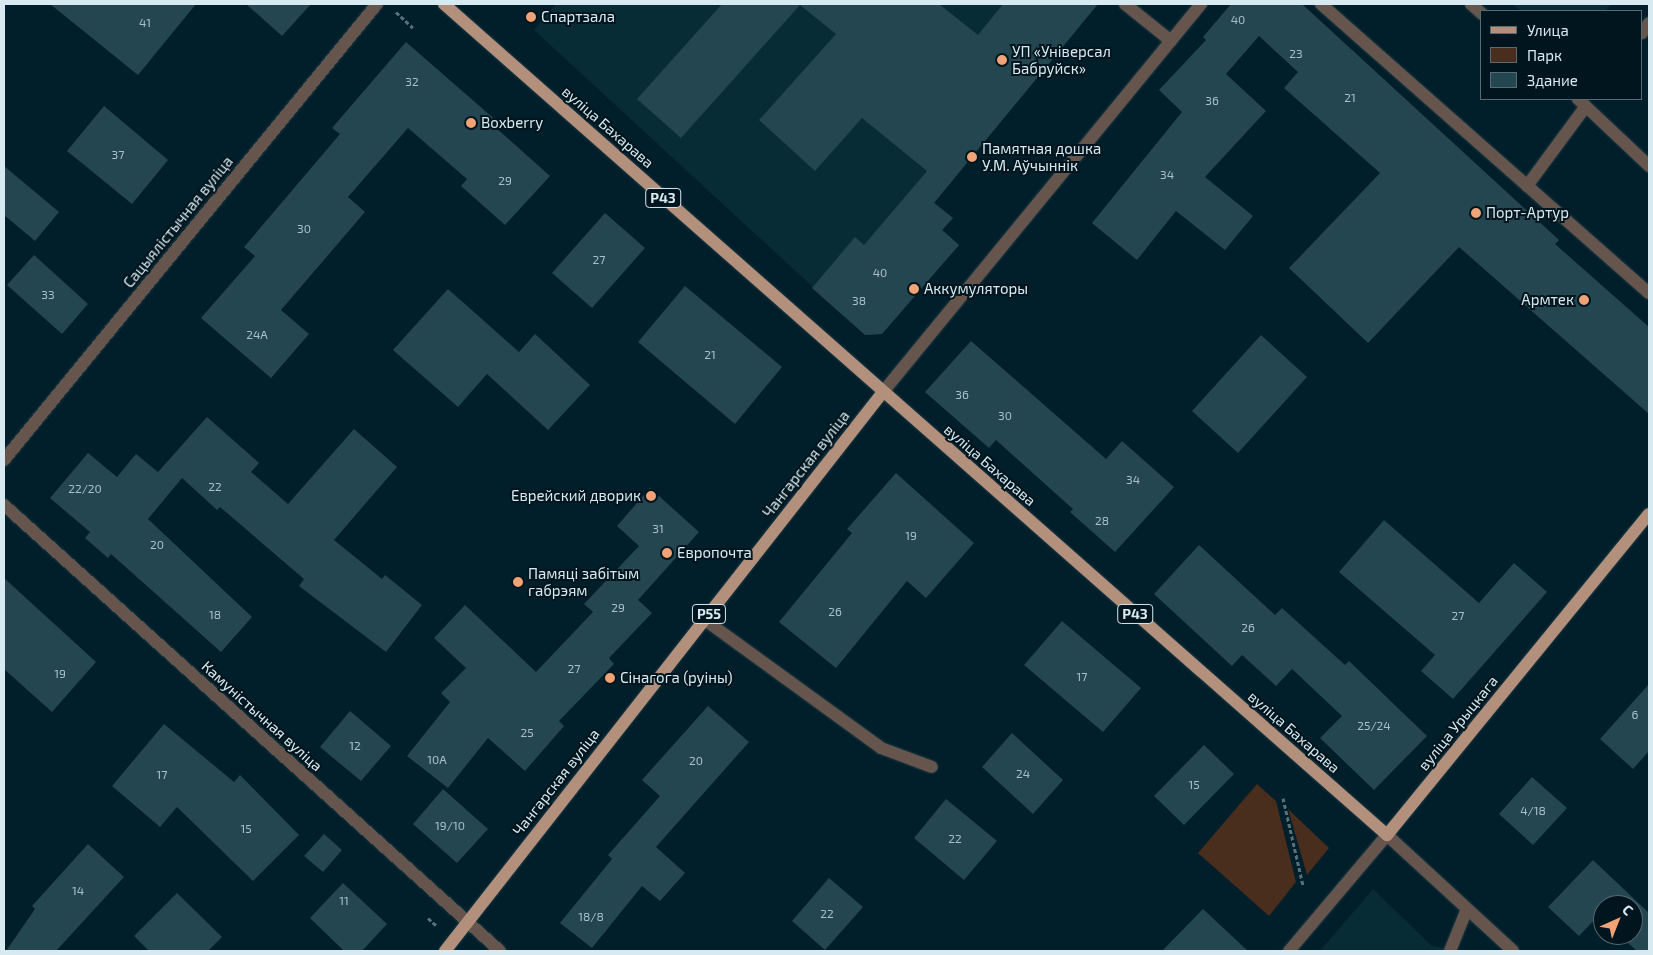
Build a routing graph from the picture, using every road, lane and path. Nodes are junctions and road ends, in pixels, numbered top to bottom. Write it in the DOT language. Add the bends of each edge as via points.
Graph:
graph roads {
  1 [pos="377,4"];
  2 [pos="444,4"];
  3 [pos="1125,4"];
  4 [pos="1201,4"];
  5 [pos="1321,4"];
  6 [pos="1470,4"];
  7 [pos="393,10"];
  8 [pos="1480,12"];
  9 [pos="414,28"];
  10 [pos="1170,41"];
  11 [pos="1585,101"];
  12 [pos="1649,166"];
  13 [pos="1528,186"];
  14 [pos="1649,294"];
  15 [pos="883,392"];
  16 [pos="4,460"];
  17 [pos="4,504"];
  18 [pos="1649,514"];
  19 [pos="704,620"];
  20 [pos="932,767"];
  21 [pos="1283,798"];
  22 [pos="1388,835"];
  23 [pos="1303,885"];
  24 [pos="1468,909"];
  25 [pos="467,922"];
  26 [pos="445,951"];
  27 [pos="500,951"];
  28 [pos="1289,951"];
  29 [pos="1450,951"];
  30 [pos="1513,951"];
  1 -- 16 [label="street, Сацыялістычная вуліца"];
  2 -- 15 [label="main road, вуліца Бахарава / Р43"];
  3 -- 10 [label="street"];
  4 -- 10 [label="street, Чангарская вуліца"];
  5 -- 13 [label="street"];
  6 -- 8 [label="street"];
  7 -- 9 [label="path"];
  10 -- 15 [label="street, Чангарская вуліца"];
  11 -- 12 [label="street"];
  11 -- 13 [label="street"];
  13 -- 14 [label="street"];
  15 -- 19 [label="main road, Чангарская вуліца / Р55"];
  15 -- 22 [label="main road, вуліца Бахарава / Р43"];
  17 -- 25 [label="street, Камуністычная вуліца"];
  18 -- 22 [label="main road, вуліца Урыцкага"];
  19 -- 20 [label="street" via="881,748"];
  19 -- 25 [label="main road, Чангарская вуліца / Р55"];
  21 -- 23 [label="path"];
  22 -- 24 [label="street, вуліца Бахарава"];
  22 -- 28 [label="street, вуліца Урыцкага"];
  24 -- 29 [label="street"];
  24 -- 30 [label="street, вуліца Бахарава"];
  25 -- 26 [label="main road, Чангарская вуліца / Р55"];
  25 -- 27 [label="street, Камуністычная вуліца"];
}
